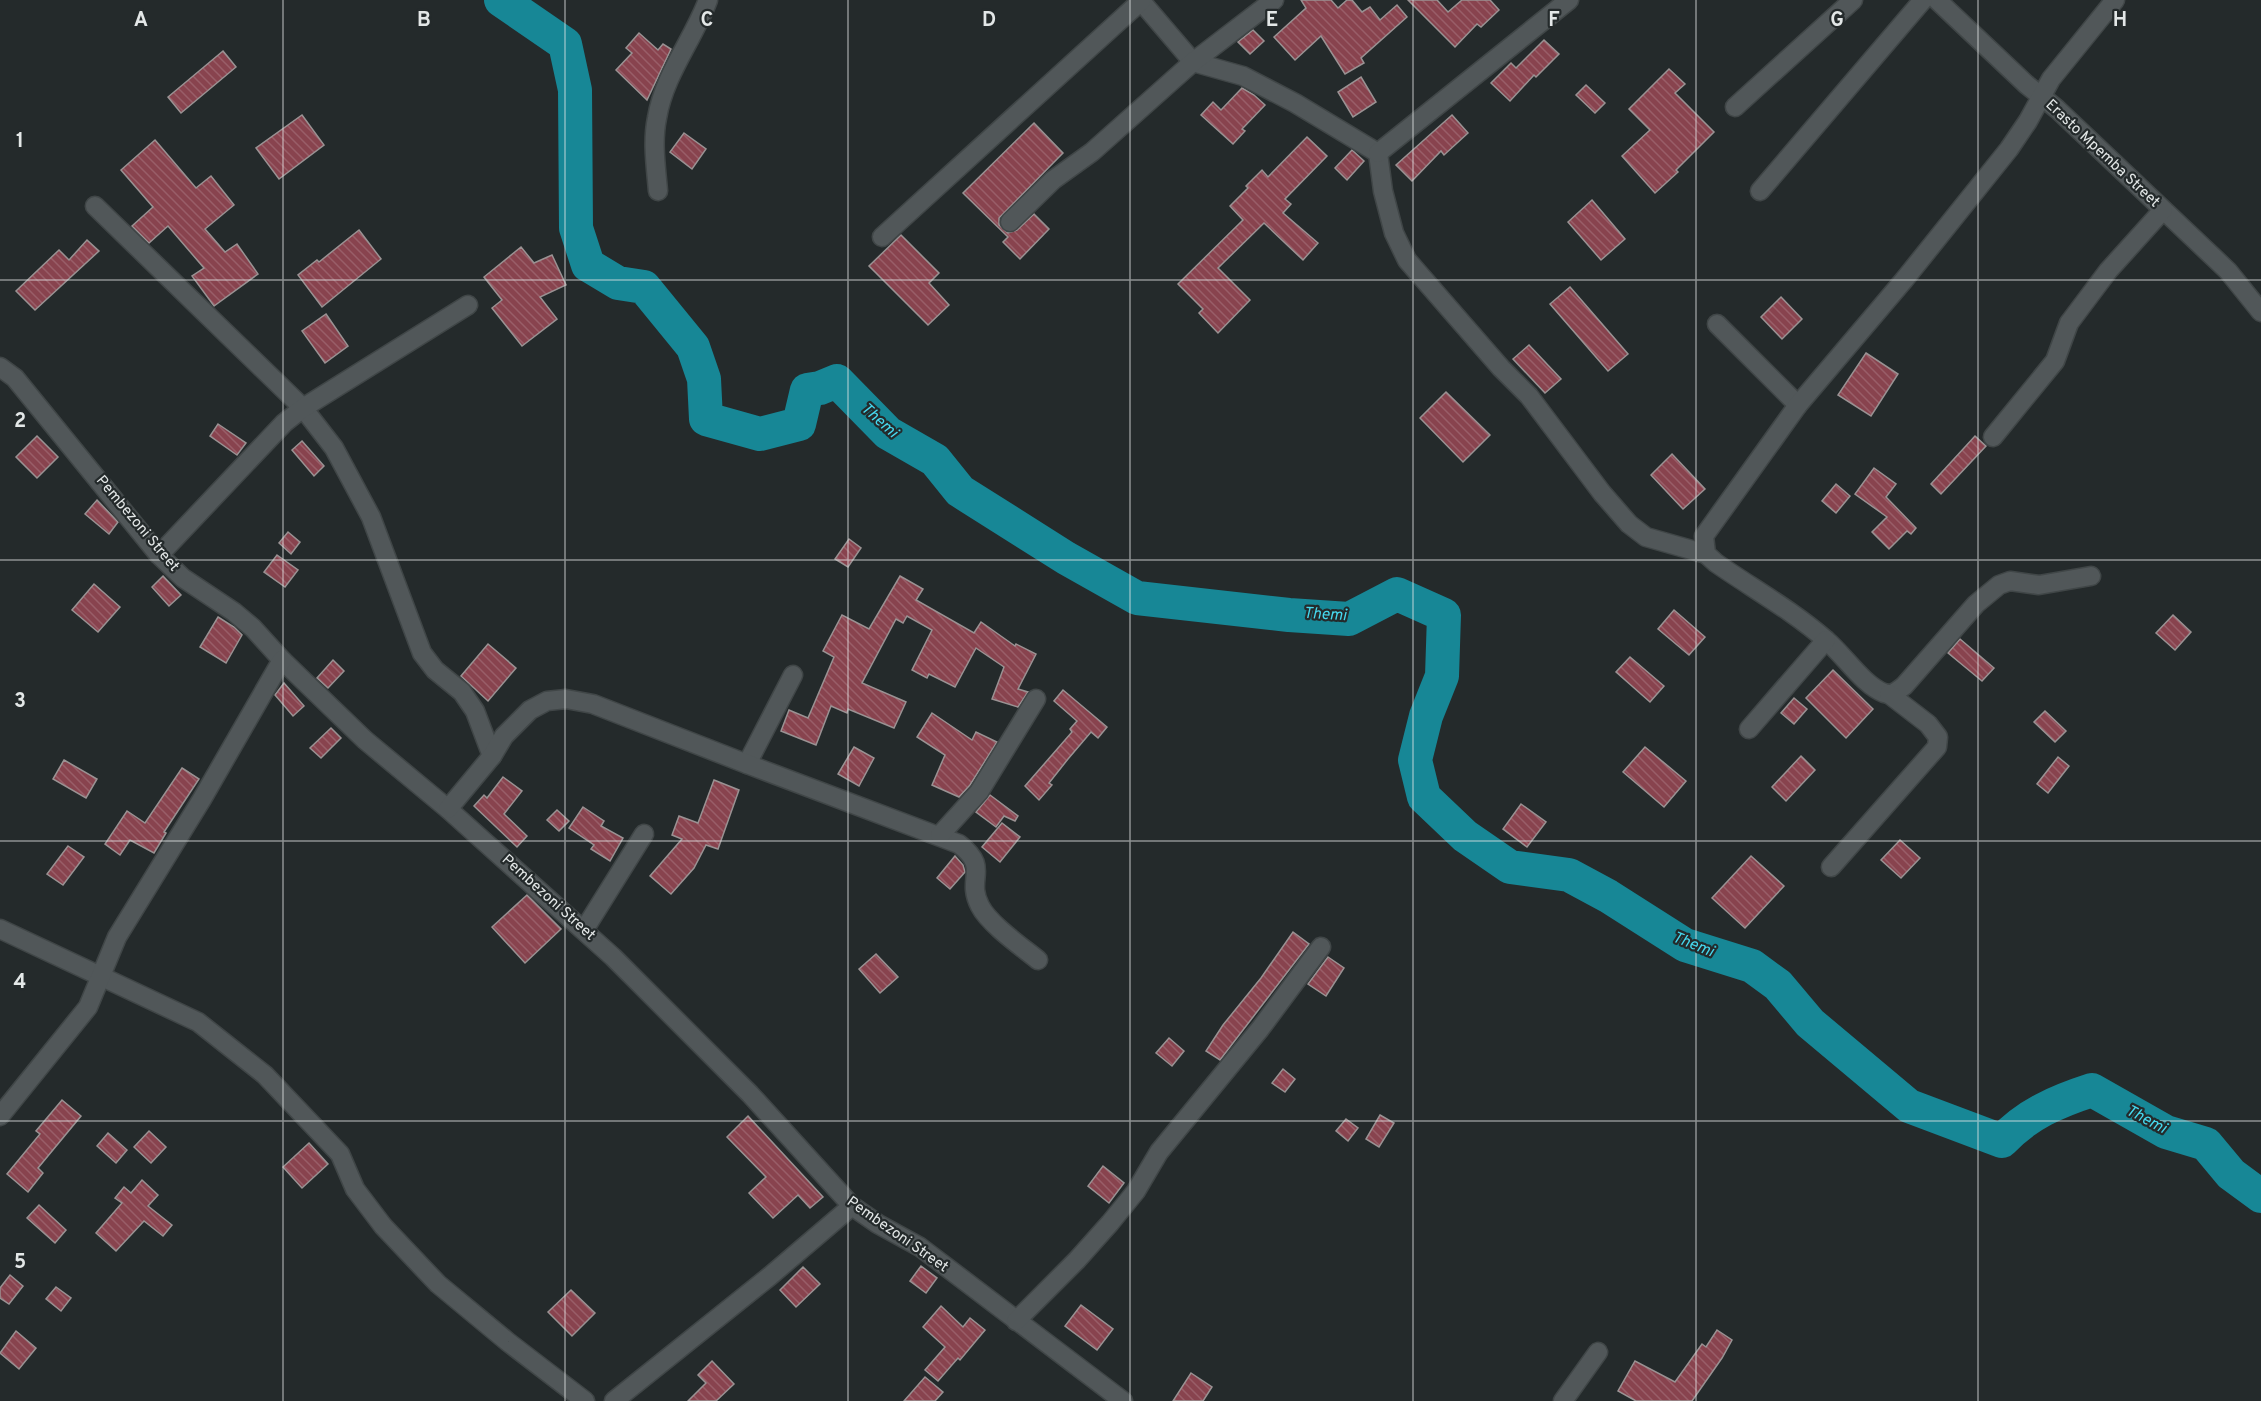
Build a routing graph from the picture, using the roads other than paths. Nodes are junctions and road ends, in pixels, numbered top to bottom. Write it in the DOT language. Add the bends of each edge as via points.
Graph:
graph roads {
  1 [pos="708,0"];
  2 [pos="1140,0"];
  3 [pos="1274,0"];
  4 [pos="1569,0"];
  5 [pos="1853,0"];
  6 [pos="1923,0"];
  7 [pos="1937,0"];
  8 [pos="2115,0"];
  9 [pos="1193,62"];
  10 [pos="2040,97"];
  11 [pos="1735,107"];
  12 [pos="1378,153"];
  13 [pos="658,191"];
  14 [pos="1760,191"];
  15 [pos="95,206"];
  16 [pos="2163,210"];
  17 [pos="1010,222"];
  18 [pos="882,237"];
  19 [pos="468,305"];
  20 [pos="2261,312"];
  21 [pos="1717,324"];
  22 [pos="0,367"];
  23 [pos="1798,405"];
  24 [pos="303,408"];
  25 [pos="1993,437"];
  26 [pos="1706,554"];
  27 [pos="159,555"];
  28 [pos="2091,576"];
  29 [pos="1826,640"];
  30 [pos="282,660"];
  31 [pos="793,675"];
  32 [pos="1889,694"];
  33 [pos="1036,699"];
  34 [pos="1749,729"];
  35 [pos="492,756"];
  36 [pos="747,764"];
  37 [pos="448,809"];
  38 [pos="644,834"];
  39 [pos="940,835"];
  40 [pos="1831,867"];
  41 [pos="0,929"];
  42 [pos="584,930"];
  43 [pos="1321,947"];
  44 [pos="1038,960"];
  45 [pos="100,975"];
  46 [pos="0,1116"];
  47 [pos="852,1206"];
  48 [pos="1016,1321"];
  49 [pos="1598,1352"];
  50 [pos="585,1401"];
  51 [pos="614,1401"];
  52 [pos="1123,1401"];
  53 [pos="1563,1401"];
  1 -- 13 [label="street" via="666,85 657,118"];
  2 -- 9 [label="street"];
  2 -- 18 [label="street"];
  3 -- 9 [label="street"];
  4 -- 12 [label="street"];
  5 -- 11 [label="street"];
  6 -- 14 [label="street"];
  7 -- 10 [label="street, Erasto Mpemba Street"];
  8 -- 10 [label="street"];
  9 -- 12 [label="street" via="1243,76"];
  9 -- 17 [label="street" via="1092,152 1053,180"];
  10 -- 16 [label="street, Erasto Mpemba Street"];
  10 -- 23 [label="street" via="2009,149"];
  12 -- 26 [label="street" via="1394,232 1407,260 1529,396 1629,524 1646,537"];
  15 -- 24 [label="street"];
  16 -- 20 [label="street, Erasto Mpemba Street" via="2228,271"];
  16 -- 25 [label="street" via="2108,270 2069,323 2055,361"];
  19 -- 24 [label="street"];
  21 -- 23 [label="street"];
  22 -- 27 [label="street, Pembezoni Street" via="15,378"];
  23 -- 26 [label="street" via="1710,525 1704,536"];
  24 -- 27 [label="street" via="284,423"];
  24 -- 35 [label="street" via="334,448 371,517 422,653 435,670 462,692 475,711"];
  26 -- 29 [label="street"];
  27 -- 30 [label="street, Pembezoni Street" via="183,578 253,628"];
  28 -- 32 [label="street" via="2039,585 2010,581 1999,585 1976,604 1904,686"];
  29 -- 32 [label="street" via="1869,682"];
  29 -- 34 [label="street"];
  30 -- 37 [label="street, Pembezoni Street" via="365,740"];
  30 -- 45 [label="street" via="145,889"];
  31 -- 36 [label="street"];
  32 -- 40 [label="street" via="1928,724 1938,737 1937,747"];
  33 -- 39 [label="street" via="979,792"];
  35 -- 36 [label="street" via="504,736 530,710 547,701 566,699 593,704"];
  35 -- 37 [label="street"];
  36 -- 39 [label="street"];
  37 -- 42 [label="street, Pembezoni Street"];
  38 -- 42 [label="street"];
  39 -- 44 [label="street" via="959,844 977,864 974,886 980,907"];
  41 -- 45 [label="street"];
  42 -- 47 [label="street, Pembezoni Street" via="750,1094"];
  43 -- 48 [label="street" via="1159,1152 1136,1191 1110,1223"];
  45 -- 46 [label="street" via="88,1007"];
  45 -- 50 [label="street" via="198,1022 265,1075 340,1154 355,1190 438,1284"];
  47 -- 48 [label="street, Pembezoni Street" via="920,1247"];
  47 -- 51 [label="street"];
  48 -- 52 [label="street, Pembezoni Street"];
  49 -- 53 [label="street"];
}
